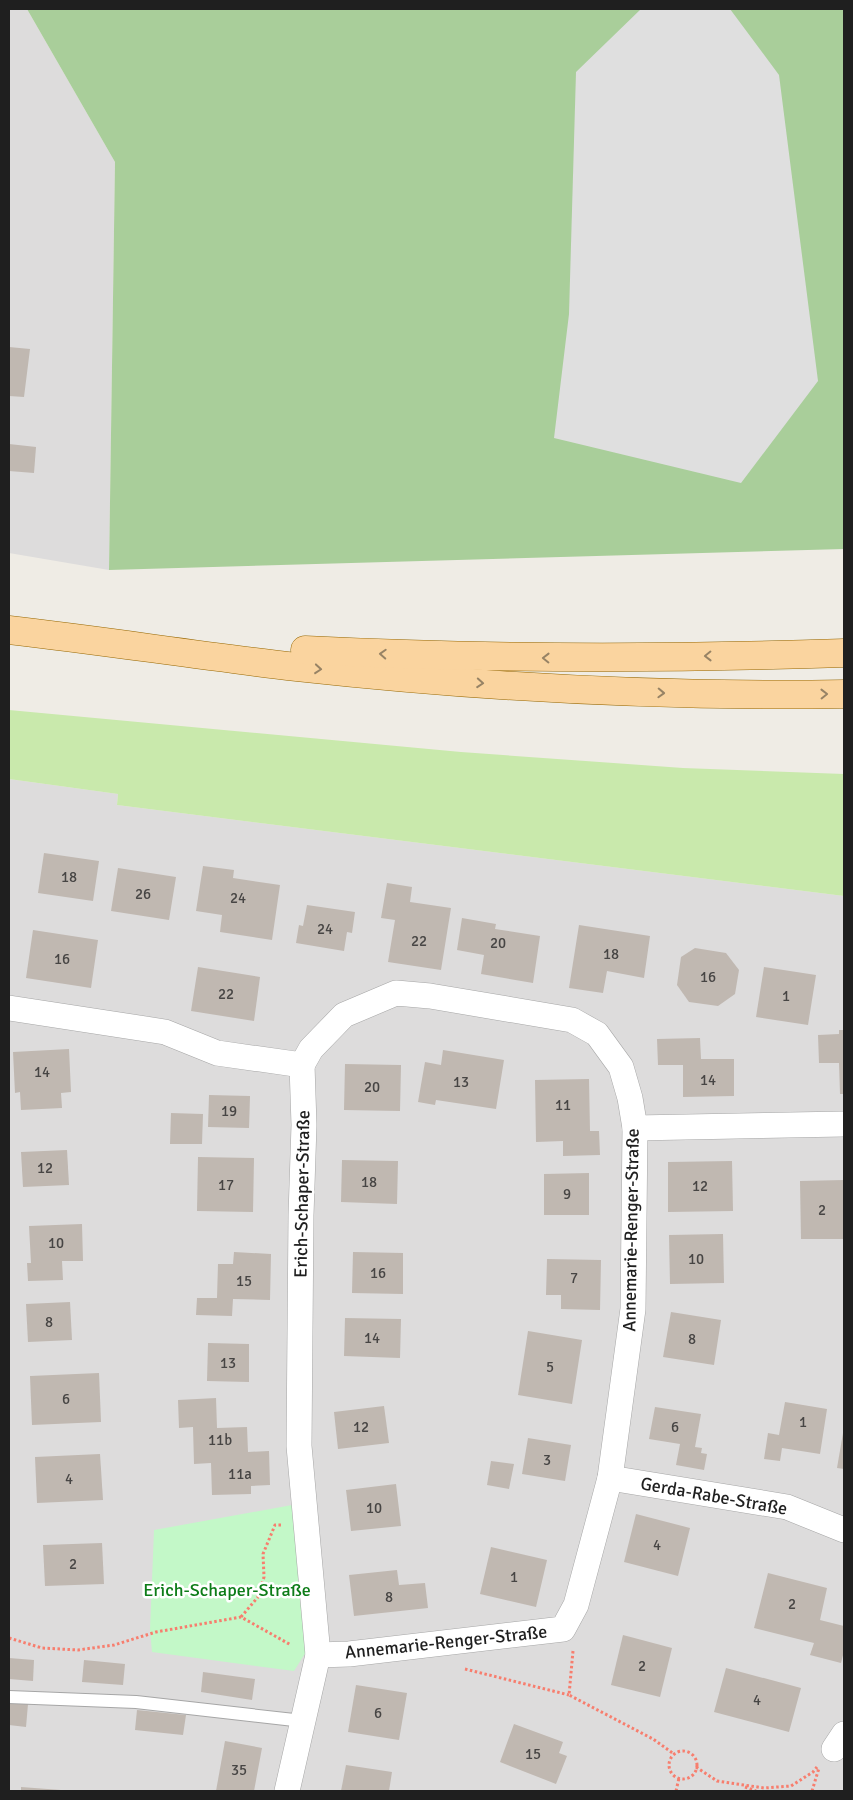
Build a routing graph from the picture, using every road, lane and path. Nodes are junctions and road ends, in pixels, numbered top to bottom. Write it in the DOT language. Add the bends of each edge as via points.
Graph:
graph roads {
  1 [pos="9,630"];
  2 [pos="44,634"];
  3 [pos="844,653"];
  4 [pos="844,694"];
  5 [pos="9,1008"];
  6 [pos="302,1065"];
  7 [pos="844,1124"];
  8 [pos="635,1128"];
  9 [pos="610,1478"];
  10 [pos="306,1521"];
  11 [pos="844,1530"];
  12 [pos="241,1617"];
  13 [pos="563,1629"];
  14 [pos="9,1638"];
  15 [pos="318,1655"];
  16 [pos="460,1667"];
  17 [pos="569,1695"];
  18 [pos="9,1697"];
  19 [pos="303,1721"];
  20 [pos="674,1754"];
  21 [pos="696,1767"];
  22 [pos="679,1778"];
  23 [pos="737,1785"];
  24 [pos="287,1791"];
  25 [pos="676,1791"];
  26 [pos="756,1791"];
  27 [pos="812,1791"];
  1 -- 2 [label="main road"];
  3 -- 2 [label="main road, one-way" via="578,658 400,655"];
  2 -- 4 [label="main road, one-way" via="239,660 426,680 612,691"];
  5 -- 6 [label="street" via="165,1032 216,1053"];
  6 -- 8 [label="street, Annemarie-Renger-Straße" via="312,1049 344,1015 396,993 572,1020 597,1034 621,1068"];
  6 -- 10 [label="street, Erich-Schaper-Straße" via="299,1446"];
  7 -- 8 [label="street"];
  8 -- 9 [label="street, Annemarie-Renger-Straße" via="633,1309"];
  9 -- 11 [label="street, Gerda-Rabe-Straße" via="788,1507"];
  9 -- 13 [label="street, Annemarie-Renger-Straße" via="576,1605"];
  10 -- 12 [label="path" via="275,1526 263,1554 264,1577 258,1597"];
  10 -- 15 [label="street, Erich-Schaper-Straße"];
  12 -- 14 [label="path" via="156,1632 114,1646 78,1650 42,1648"];
  12 -- 15 [label="path" via="303,1651"];
  13 -- 15 [label="street, Annemarie-Renger-Straße"];
  13 -- 17 [label="path" via="574,1652"];
  15 -- 19 [label="street, Erich-Schaper-Straße"];
  16 -- 17 [label="path"];
  17 -- 20 [label="path" via="653,1739"];
  18 -- 19 [label="lane" via="136,1702"];
  19 -- 24 [label="street, Erich-Schaper-Straße"];
  20 -- 21 [label="path" via="682,1750 693,1754 698,1764"];
  20 -- 22 [label="path" via="669,1766 674,1776"];
  21 -- 22 [label="path" via="693,1775"];
  21 -- 23 [label="path" via="717,1781"];
  22 -- 25 [label="path"];
  23 -- 26 [label="path"];
  23 -- 27 [label="path" via="791,1786 813,1772 821,1762"];
}
